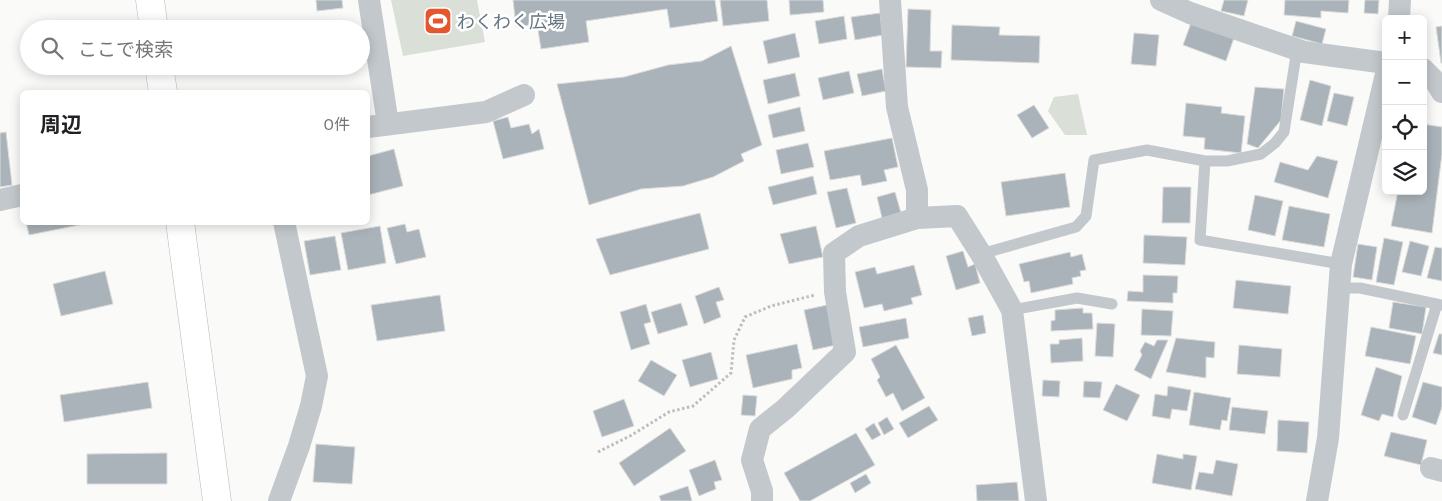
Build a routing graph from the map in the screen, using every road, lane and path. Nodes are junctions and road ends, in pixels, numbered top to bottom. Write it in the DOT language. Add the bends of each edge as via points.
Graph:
graph roads {
  1 [pos="150,0"];
  2 [pos="369,0"];
  3 [pos="890,0"];
  4 [pos="1161,0"];
  5 [pos="1400,0"];
  6 [pos="1399,15"];
  7 [pos="153,20"];
  8 [pos="1297,49"];
  9 [pos="1382,62"];
  10 [pos="1427,74"];
  11 [pos="160,75"];
  12 [pos="163,90"];
  13 [pos="1382,91"];
  14 [pos="1442,92"];
  15 [pos="524,95"];
  16 [pos="378,126"];
  17 [pos="1205,161"];
  18 [pos="20,195"];
  19 [pos="0,200"];
  20 [pos="917,218"];
  21 [pos="180,225"];
  22 [pos="286,225"];
  23 [pos="981,254"];
  24 [pos="1341,264"];
  25 [pos="1340,288"];
  26 [pos="835,292"];
  27 [pos="1112,304"];
  28 [pos="1440,305"];
  29 [pos="1012,310"];
  30 [pos="1403,415"];
  31 [pos="598,452"];
  32 [pos="217,501"];
  33 [pos="280,501"];
  34 [pos="762,501"];
  35 [pos="1036,501"];
  36 [pos="1317,501"];
  1 -- 7 [label="street"];
  2 -- 16 [label="street"];
  3 -- 20 [label="street" via="897,107 916,190"];
  4 -- 8 [label="street"];
  5 -- 6 [label="street"];
  8 -- 9 [label="street"];
  8 -- 17 [label="lane" via="1284,132 1275,143 1261,154 1227,161"];
  10 -- 14 [label="street"];
  11 -- 12 [label="street"];
  13 -- 24 [label="street"];
  15 -- 16 [label="street" via="486,112"];
  17 -- 23 [label="lane" via="1147,150 1094,160 1086,216 1076,227"];
  17 -- 24 [label="lane" via="1200,240"];
  18 -- 19 [label="street"];
  20 -- 23 [label="street" via="957,216"];
  20 -- 26 [label="street" via="859,236 834,253"];
  21 -- 32 [label="street"];
  22 -- 33 [label="street" via="317,376 304,430"];
  23 -- 29 [label="street"];
  24 -- 25 [label="street"];
  25 -- 28 [label="lane" via="1360,288"];
  25 -- 36 [label="street" via="1328,438"];
  26 -- 31 [label="path" via="794,299 744,317 734,340 731,373 693,406 669,412"];
  26 -- 34 [label="street" via="845,352 760,429 752,460"];
  27 -- 29 [label="lane" via="1077,298"];
  28 -- 30 [label="lane"];
  29 -- 35 [label="street"];
}
